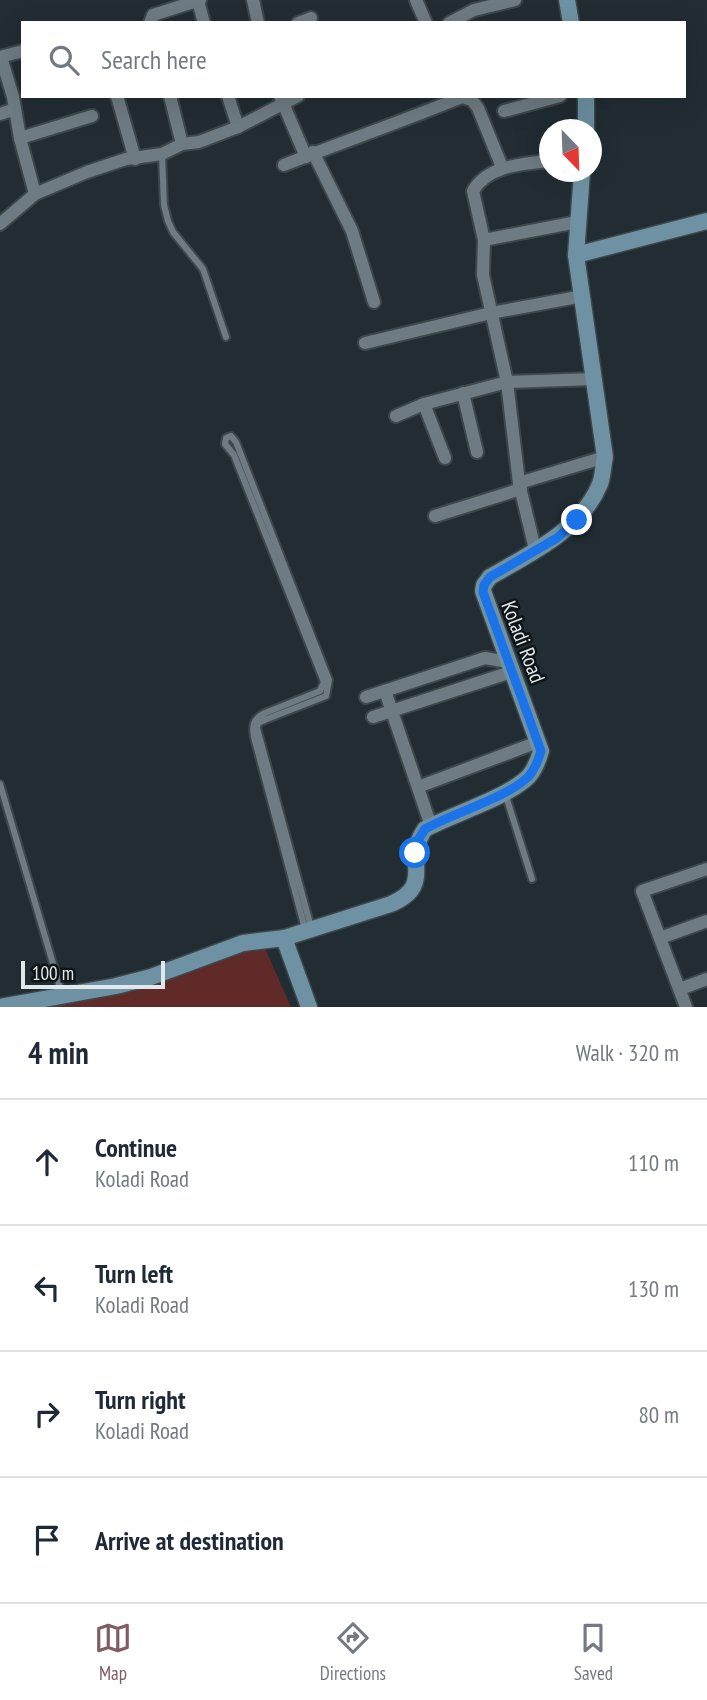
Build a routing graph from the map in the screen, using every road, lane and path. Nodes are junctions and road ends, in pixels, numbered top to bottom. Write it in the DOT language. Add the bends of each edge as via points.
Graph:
graph roads {
  1 [pos="199,0"];
  2 [pos="253,0"];
  3 [pos="416,0"];
  4 [pos="515,0"];
  5 [pos="567,0"];
  6 [pos="499,2"];
  7 [pos="151,21"];
  8 [pos="204,21"];
  9 [pos="258,21"];
  10 [pos="425,21"];
  11 [pos="453,21"];
  12 [pos="571,21"];
  13 [pos="21,52"];
  14 [pos="1,57"];
  15 [pos="118,98"];
  16 [pos="170,98"];
  17 [pos="229,98"];
  18 [pos="460,98"];
  19 [pos="465,98"];
  20 [pos="553,98"];
  21 [pos="586,98"];
  22 [pos="17,100"];
  23 [pos="281,101"];
  24 [pos="504,111"];
  25 [pos="0,114"];
  26 [pos="92,116"];
  27 [pos="586,119"];
  28 [pos="238,127"];
  29 [pos="20,138"];
  30 [pos="182,144"];
  31 [pos="162,154"];
  32 [pos="310,155"];
  33 [pos="135,159"];
  34 [pos="539,162"];
  35 [pos="284,165"];
  36 [pos="502,167"];
  37 [pos="581,182"];
  38 [pos="35,194"];
  39 [pos="707,221"];
  40 [pos="578,222"];
  41 [pos="0,225"];
  42 [pos="484,240"];
  43 [pos="576,255"];
  44 [pos="583,296"];
  45 [pos="374,302"];
  46 [pos="491,313"];
  47 [pos="226,337"];
  48 [pos="365,343"];
  49 [pos="593,379"];
  50 [pos="507,382"];
  51 [pos="463,393"];
  52 [pos="424,404"];
  53 [pos="396,416"];
  54 [pos="477,452"];
  55 [pos="605,457"];
  56 [pos="445,458"];
  57 [pos="520,486"];
  58 [pos="435,516"];
  59 [pos="535,549"];
  60 [pos="510,667"];
  61 [pos="385,691"];
  62 [pos="366,697"];
  63 [pos="391,710"];
  64 [pos="373,717"];
  65 [pos="538,742"];
  66 [pos="0,785"];
  67 [pos="418,787"];
  68 [pos="505,791"];
  69 [pos="431,826"];
  70 [pos="707,869"];
  71 [pos="532,879"];
  72 [pos="707,922"];
  73 [pos="308,930"];
  74 [pos="284,938"];
  75 [pos="660,939"];
  76 [pos="707,979"];
  77 [pos="680,989"];
  78 [pos="63,997"];
  79 [pos="0,1007"];
  80 [pos="309,1007"];
  81 [pos="686,1007"];
  1 -- 7 [label="street" via="153,15"];
  1 -- 8 [label="street"];
  2 -- 9 [label="street"];
  3 -- 10 [label="street"];
  4 -- 6 [label="street"];
  5 -- 12 [label="street"];
  6 -- 11 [label="street"];
  13 -- 14 [label="street"];
  14 -- 22 [label="street"];
  15 -- 33 [label="street"];
  16 -- 30 [label="street"];
  17 -- 28 [label="street"];
  18 -- 32 [label="street"];
  19 -- 36 [label="street" via="478,108"];
  20 -- 24 [label="street"];
  21 -- 27 [label="street"];
  22 -- 25 [label="street"];
  22 -- 29 [label="street"];
  23 -- 28 [label="street"];
  23 -- 32 [label="street"];
  26 -- 29 [label="street"];
  28 -- 30 [label="street"];
  29 -- 38 [label="street"];
  30 -- 31 [label="street"];
  31 -- 33 [label="street"];
  31 -- 47 [label="lane" via="168,221 203,269"];
  32 -- 35 [label="street"];
  32 -- 45 [label="street" via="352,231"];
  33 -- 38 [label="street" via="87,172"];
  34 -- 36 [label="street"];
  36 -- 42 [label="street" via="473,191"];
  37 -- 40 [label="street, Koladi Road"];
  38 -- 41 [label="street"];
  39 -- 43 [label="street"];
  40 -- 42 [label="street"];
  40 -- 43 [label="street, Koladi Road"];
  42 -- 46 [label="street" via="483,275"];
  43 -- 44 [label="street, Koladi Road"];
  44 -- 46 [label="street"];
  44 -- 49 [label="street, Koladi Road"];
  46 -- 48 [label="street"];
  46 -- 50 [label="street"];
  49 -- 50 [label="street"];
  49 -- 55 [label="street, Koladi Road"];
  50 -- 51 [label="street"];
  50 -- 57 [label="street"];
  51 -- 52 [label="street"];
  51 -- 54 [label="street"];
  52 -- 53 [label="street"];
  52 -- 56 [label="street"];
  55 -- 57 [label="street"];
  55 -- 59 [label="street, Koladi Road" via="600,483 577,520"];
  57 -- 58 [label="street"];
  57 -- 59 [label="street"];
  59 -- 60 [label="street, Koladi Road" via="484,585 485,602"];
  60 -- 61 [label="street" via="485,659"];
  60 -- 63 [label="street"];
  60 -- 65 [label="street, Koladi Road"];
  61 -- 62 [label="street"];
  61 -- 63 [label="street"];
  63 -- 64 [label="street"];
  63 -- 67 [label="street"];
  65 -- 67 [label="street"];
  65 -- 68 [label="street" via="541,751 536,767 528,778"];
  66 -- 78 [label="lane"];
  67 -- 69 [label="street"];
  68 -- 69 [label="street"];
  68 -- 71 [label="lane"];
  69 -- 73 [label="street" via="418,840 414,889 405,897"];
  70 -- 75 [label="street" via="642,891"];
  72 -- 75 [label="street"];
  73 -- 73 [label="lane" via="257,728 258,723 326,696 329,680 231,436 225,444 238,466 324,682 320,691 258,716 253,724"];
  73 -- 74 [label="street"];
  74 -- 78 [label="street" via="243,943 151,977"];
  74 -- 80 [label="street"];
  75 -- 77 [label="street"];
  76 -- 77 [label="street"];
  77 -- 81 [label="street"];
  78 -- 79 [label="street"];
}
